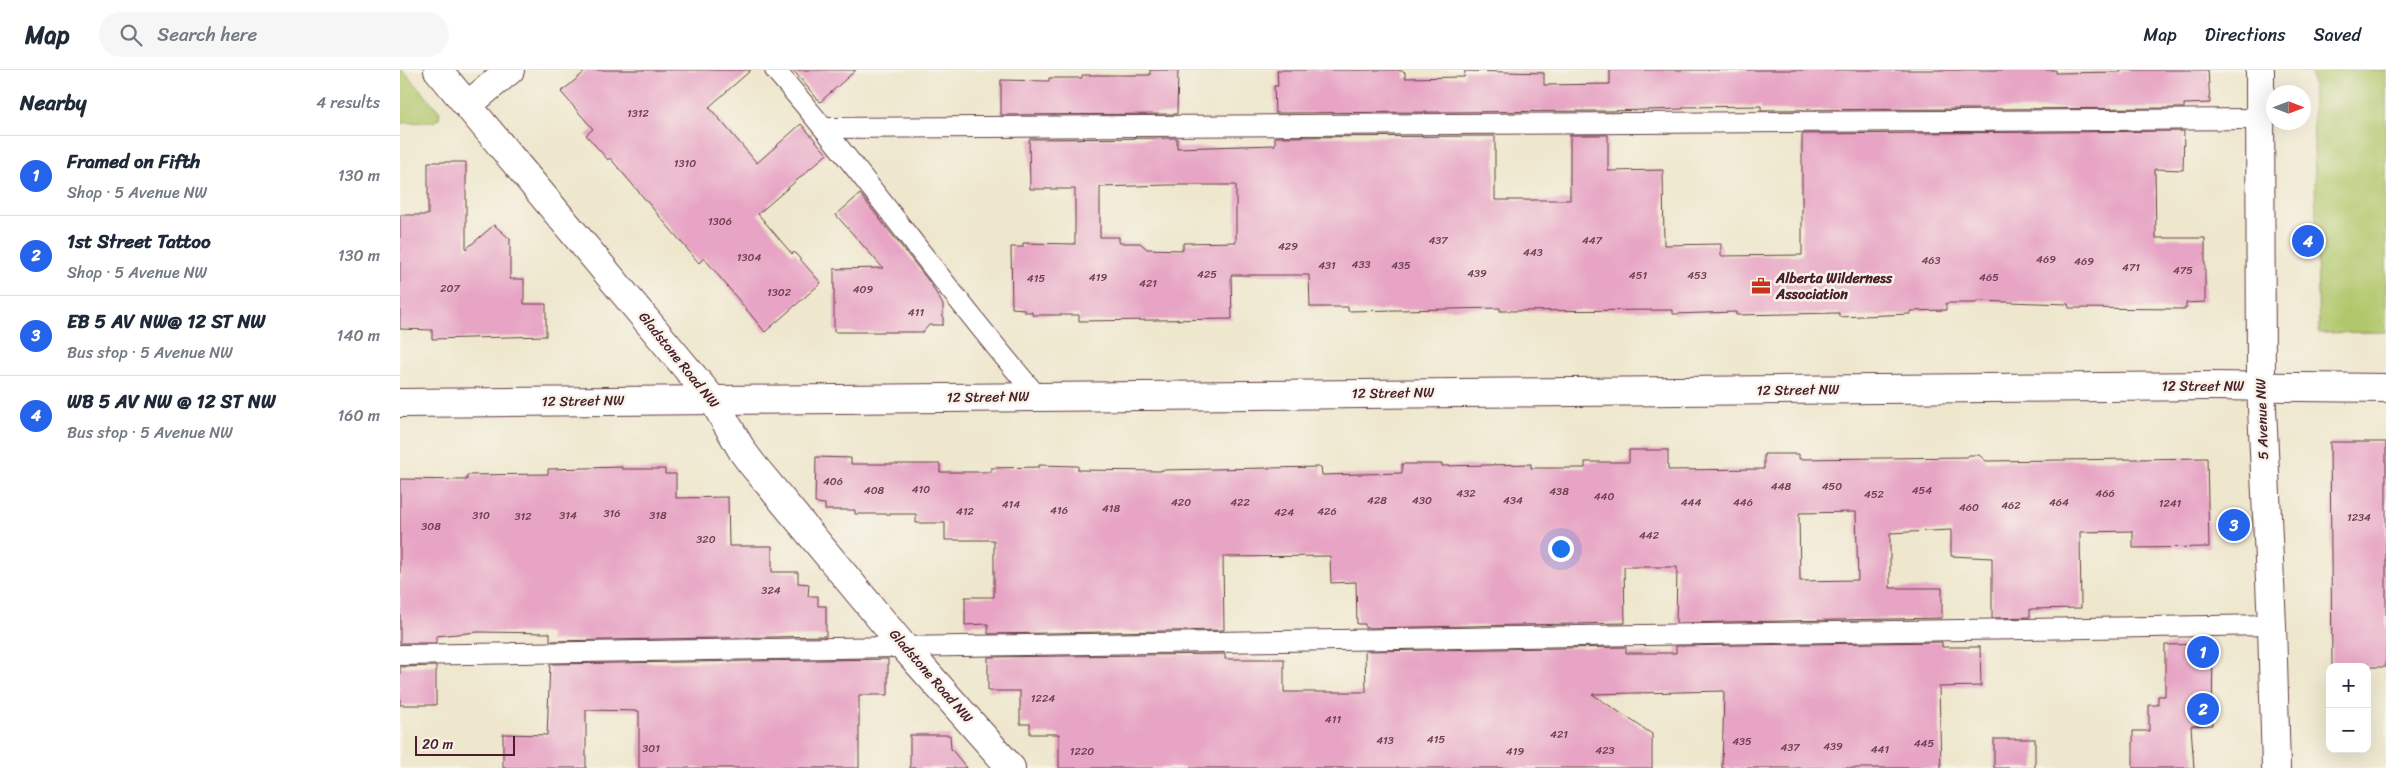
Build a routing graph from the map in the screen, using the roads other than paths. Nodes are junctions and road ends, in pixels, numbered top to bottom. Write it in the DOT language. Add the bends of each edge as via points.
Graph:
graph roads {
  1 [pos="438,70"];
  2 [pos="510,70"];
  3 [pos="775,70"];
  4 [pos="2260,70"];
  5 [pos="469,104"];
  6 [pos="2260,119"];
  7 [pos="825,128"];
  8 [pos="2261,386"];
  9 [pos="2386,388"];
  10 [pos="1038,397"];
  11 [pos="714,400"];
  12 [pos="400,403"];
  13 [pos="2272,625"];
  14 [pos="904,646"];
  15 [pos="400,655"];
  16 [pos="1011,768"];
  17 [pos="2276,768"];
  1 -- 5 [label="street, Gladstone Road NW"];
  2 -- 5 [label="street"];
  3 -- 7 [label="lane"];
  4 -- 6 [label="street, 5 Avenue NW"];
  5 -- 11 [label="street, Gladstone Road NW"];
  6 -- 7 [label="lane"];
  6 -- 8 [label="street, 5 Avenue NW"];
  7 -- 10 [label="lane" via="998,351"];
  8 -- 9 [label="street, 12 Street NW"];
  8 -- 10 [label="street, 12 Street NW"];
  8 -- 13 [label="street, 5 Avenue NW"];
  10 -- 11 [label="street, 12 Street NW"];
  11 -- 12 [label="street, 12 Street NW"];
  11 -- 14 [label="street, Gladstone Road NW" via="743,452"];
  13 -- 14 [label="lane"];
  13 -- 17 [label="street, 5 Avenue NW"];
  14 -- 15 [label="lane"];
  14 -- 16 [label="street, Gladstone Road NW"];
}
